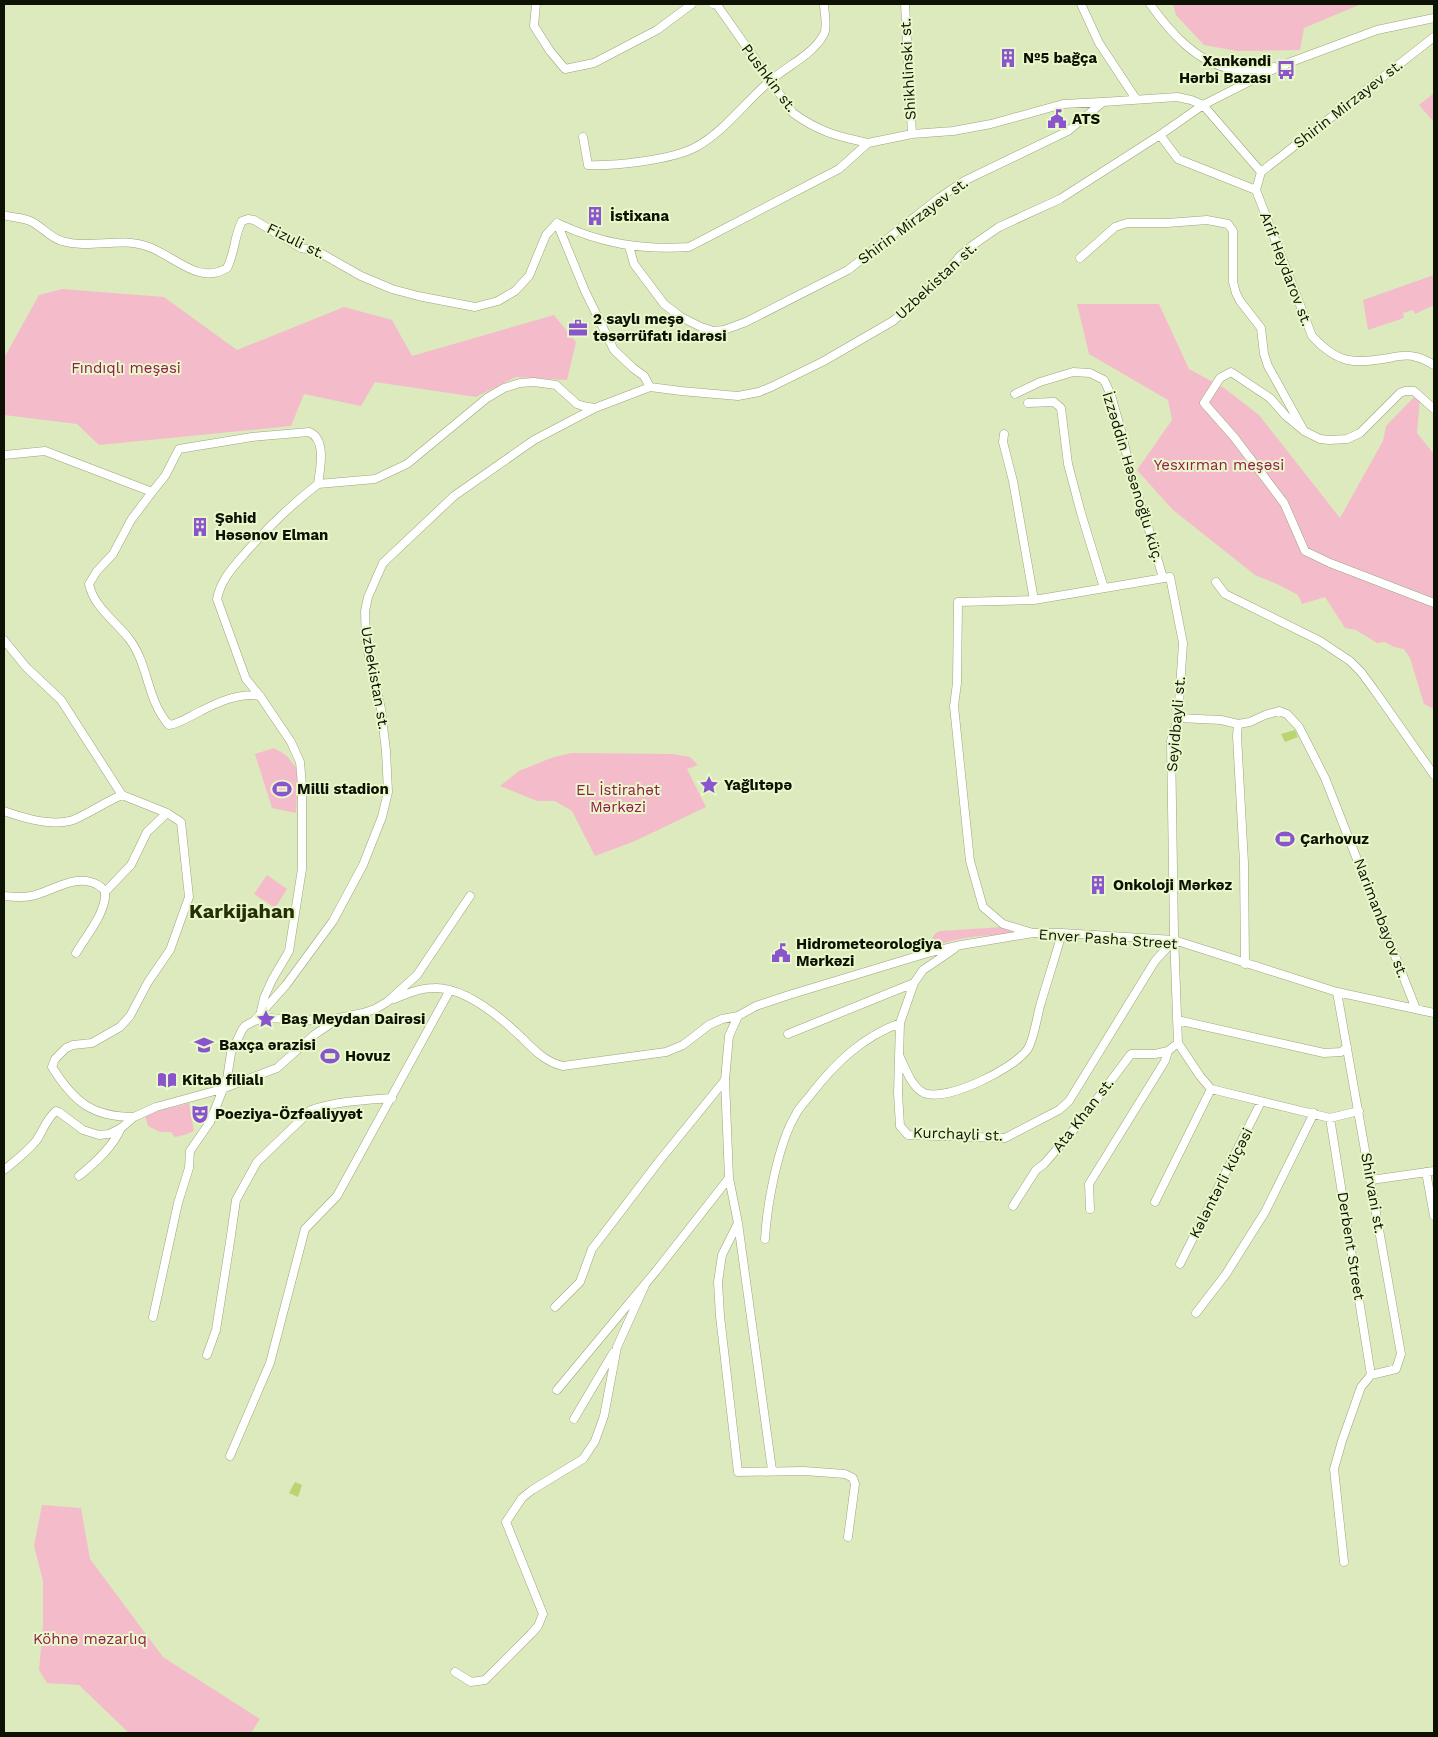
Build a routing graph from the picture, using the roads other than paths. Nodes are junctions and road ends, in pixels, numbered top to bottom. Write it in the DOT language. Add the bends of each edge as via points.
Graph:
graph roads {
  1 [pos="536,4"];
  2 [pos="692,4"];
  3 [pos="713,4"];
  4 [pos="824,4"];
  5 [pos="905,4"];
  6 [pos="1080,4"];
  7 [pos="1150,4"];
  8 [pos="1434,18"];
  9 [pos="1434,37"];
  10 [pos="1281,67"];
  11 [pos="770,81"];
  12 [pos="1136,99"];
  13 [pos="1103,102"];
  14 [pos="1203,105"];
  15 [pos="912,134"];
  16 [pos="1160,135"];
  17 [pos="584,137"];
  18 [pos="868,143"];
  19 [pos="1262,172"];
  20 [pos="1256,190"];
  21 [pos="4,215"];
  22 [pos="557,223"];
  23 [pos="629,246"];
  24 [pos="1080,258"];
  25 [pos="1434,365"];
  26 [pos="650,387"];
  27 [pos="1015,394"];
  28 [pos="1028,403"];
  29 [pos="595,408"];
  30 [pos="1434,409"];
  31 [pos="1304,431"];
  32 [pos="1004,434"];
  33 [pos="4,455"];
  34 [pos="318,484"];
  35 [pos="152,492"];
  36 [pos="1163,578"];
  37 [pos="1216,582"];
  38 [pos="1104,588"];
  39 [pos="1034,600"];
  40 [pos="1434,603"];
  41 [pos="4,640"];
  42 [pos="260,696"];
  43 [pos="1178,718"];
  44 [pos="1238,724"];
  45 [pos="1434,775"];
  46 [pos="122,795"];
  47 [pos="4,811"];
  48 [pos="167,814"];
  49 [pos="105,892"];
  50 [pos="4,896"];
  51 [pos="470,896"];
  52 [pos="1033,933"];
  53 [pos="1062,933"];
  54 [pos="1174,940"];
  55 [pos="960,944"];
  56 [pos="76,953"];
  57 [pos="1246,964"];
  58 [pos="914,983"];
  59 [pos="450,990"];
  60 [pos="1338,992"];
  61 [pos="387,1002"];
  62 [pos="1416,1009"];
  63 [pos="260,1013"];
  64 [pos="1434,1013"];
  65 [pos="738,1016"];
  66 [pos="340,1017"];
  67 [pos="1177,1020"];
  68 [pos="254,1021"];
  69 [pos="900,1022"];
  70 [pos="788,1034"];
  71 [pos="1178,1043"];
  72 [pos="1347,1047"];
  73 [pos="1168,1051"];
  74 [pos="899,1055"];
  75 [pos="725,1080"];
  76 [pos="222,1089"];
  77 [pos="1211,1089"];
  78 [pos="392,1098"];
  79 [pos="1261,1102"];
  80 [pos="1359,1111"];
  81 [pos="1314,1113"];
  82 [pos="134,1117"];
  83 [pos="1330,1118"];
  84 [pos="121,1128"];
  85 [pos="4,1170"];
  86 [pos="1430,1171"];
  87 [pos="79,1176"];
  88 [pos="729,1178"];
  89 [pos="1371,1180"];
  90 [pos="1155,1202"];
  91 [pos="1013,1206"];
  92 [pos="1090,1208"];
  93 [pos="1434,1216"];
  94 [pos="738,1223"];
  95 [pos="765,1239"];
  96 [pos="1180,1264"];
  97 [pos="645,1285"];
  98 [pos="555,1307"];
  99 [pos="1196,1313"];
  100 [pos="153,1317"];
  101 [pos="616,1347"];
  102 [pos="207,1355"];
  103 [pos="1371,1374"];
  104 [pos="557,1390"];
  105 [pos="574,1419"];
  106 [pos="230,1456"];
  107 [pos="772,1470"];
  108 [pos="848,1537"];
  109 [pos="1344,1562"];
  110 [pos="455,1672"];
  1 -- 2 [label="street" via="534,26 565,69 594,63 657,30"];
  3 -- 11 [label="street, Pushkin st." via="717,5"];
  4 -- 11 [label="street" via="826,31 817,46"];
  5 -- 15 [label="street, Shikhlinski st."];
  6 -- 12 [label="street" via="1099,43"];
  7 -- 10 [label="street" via="1185,45 1206,60 1232,70"];
  8 -- 10 [label="street" via="1377,30"];
  9 -- 19 [label="street, Shirin Mirzayev st."];
  10 -- 14 [label="street, Uzbekistan st."];
  11 -- 17 [label="street" via="723,127 696,147 667,158 588,165"];
  11 -- 18 [label="street, Pushkin st." via="794,113 810,125"];
  12 -- 13 [label="street"];
  12 -- 14 [label="street" via="1177,97"];
  13 -- 15 [label="street" via="1063,104 982,126"];
  13 -- 23 [label="street, Shirin Mirzayev st." via="1068,131 964,180 848,270 724,330 701,327 664,304 634,264"];
  14 -- 16 [label="street, Uzbekistan st."];
  14 -- 19 [label="street"];
  15 -- 18 [label="street"];
  16 -- 20 [label="street" via="1178,159"];
  16 -- 26 [label="street, Uzbekistan st." via="1060,199 979,241 893,322 824,361 747,395 726,396"];
  18 -- 23 [label="street" via="840,169 689,247"];
  19 -- 20 [label="street"];
  20 -- 25 [label="street, Arif Heydarov st." via="1312,336 1324,349 1347,361 1404,355 1416,356"];
  21 -- 22 [label="street, Fizuli st." via="30,221 60,241 146,246 195,272 211,273 227,268 238,228 242,221 254,220 301,248 317,251 392,289 475,307 498,302 515,291 529,276 546,235"];
  22 -- 23 [label="street"];
  22 -- 26 [label="street" via="614,350 644,376"];
  24 -- 31 [label="street" via="1115,227 1127,223 1207,220 1228,224 1232,231 1236,293 1261,328 1268,366"];
  26 -- 29 [label="street, Uzbekistan st."];
  27 -- 36 [label="street, İzzəddin Həsənoğlu küç." via="1073,372 1104,380"];
  28 -- 38 [label="street" via="1054,402 1061,408 1068,464"];
  29 -- 34 [label="street" via="577,404 556,385 520,383 487,398 407,464 375,479"];
  29 -- 63 [label="street, Uzbekistan st." via="534,440 484,474 454,496 383,563 365,611 368,652 384,729 388,792 382,817 363,865 333,921 286,985"];
  30 -- 31 [label="street" via="1414,391 1405,390 1360,433 1347,439 1320,439"];
  31 -- 40 [label="street" via="1270,398 1231,372 1220,378 1204,403 1284,503 1304,550"];
  32 -- 39 [label="street"];
  33 -- 35 [label="street" via="46,451"];
  34 -- 35 [label="street" via="319,440 309,432 296,432 179,449 165,476"];
  34 -- 42 [label="street" via="262,534 227,574 219,590 217,599 246,679"];
  35 -- 42 [label="street" via="131,520 113,554 89,584 92,596 130,639 144,666 155,704 169,725 215,704 250,694"];
  36 -- 38 [label="street"];
  36 -- 43 [label="street, Seyidbayli st." via="1170,577 1183,643"];
  37 -- 45 [label="street" via="1225,594 1320,641 1350,661"];
  38 -- 39 [label="street"];
  39 -- 52 [label="street" via="958,602 954,706 970,861 983,908 1003,924"];
  41 -- 46 [label="street" via="26,667 61,700"];
  42 -- 63 [label="street" via="291,742 300,762 302,869 289,951 272,980"];
  43 -- 44 [label="street, Narimanbayov st."];
  43 -- 54 [label="street, Seyidbayli st." via="1171,742"];
  44 -- 57 [label="street"];
  44 -- 62 [label="street, Narimanbayov st." via="1279,711 1287,714 1299,727 1325,778"];
  46 -- 47 [label="street" via="71,820 52,822"];
  46 -- 48 [label="street"];
  48 -- 49 [label="street" via="147,832 131,865"];
  48 -- 82 [label="street" via="181,822 189,897 170,950 120,1027 92,1043 66,1048 55,1059 52,1068 77,1100 87,1106 120,1117"];
  49 -- 50 [label="street" via="86,880 26,897"];
  49 -- 56 [label="street" via="98,917"];
  51 -- 61 [label="street" via="417,975"];
  52 -- 53 [label="street, Enver Pasha Street"];
  52 -- 55 [label="street, Enver Pasha Street"];
  53 -- 54 [label="street, Enver Pasha Street"];
  53 -- 74 [label="street" via="1028,1049 1014,1064 975,1084 931,1094 917,1088"];
  54 -- 57 [label="street, Enver Pasha Street"];
  54 -- 67 [label="street, Seyidbayli st."];
  54 -- 74 [label="street, Kurchayli st." via="1133,994 1069,1101 1059,1110 1005,1138 908,1135 900,1126"];
  55 -- 58 [label="street" via="922,970"];
  55 -- 65 [label="street, Enver Pasha Street" via="788,995"];
  57 -- 60 [label="street, Enver Pasha Street"];
  58 -- 69 [label="street, Kurchayli st."];
  58 -- 70 [label="street"];
  59 -- 61 [label="street" via="434,988"];
  59 -- 65 [label="street, Enver Pasha Street" via="494,1014 540,1055 552,1064 563,1066 666,1052 683,1045 709,1025"];
  59 -- 78 [label="street"];
  60 -- 62 [label="street, Enver Pasha Street"];
  60 -- 72 [label="street, Shirvani st."];
  61 -- 66 [label="street" via="375,1009"];
  62 -- 64 [label="street, Enver Pasha Street"];
  63 -- 68 [label="street, Uzbekistan st."];
  65 -- 75 [label="street" via="729,1036"];
  66 -- 68 [label="street"];
  66 -- 76 [label="street" via="277,1068"];
  67 -- 71 [label="street, Seyidbayli st."];
  67 -- 72 [label="street" via="1324,1053 1341,1052"];
  68 -- 76 [label="street, Uzbekistan st." via="246,1026 236,1041"];
  69 -- 74 [label="street, Kurchayli st."];
  69 -- 95 [label="street" via="869,1037 839,1061 796,1113 780,1155"];
  71 -- 73 [label="street"];
  71 -- 77 [label="street"];
  72 -- 80 [label="street, Shirvani st."];
  73 -- 91 [label="street, Ata Khan st." via="1131,1054 1076,1127 1036,1170"];
  73 -- 92 [label="street" via="1165,1061 1089,1184"];
  75 -- 88 [label="street"];
  75 -- 98 [label="street" via="592,1249 580,1282"];
  76 -- 82 [label="street"];
  76 -- 100 [label="street, Uzbekistan st." via="210,1122 190,1151 189,1168"];
  77 -- 79 [label="street"];
  77 -- 90 [label="street"];
  78 -- 102 [label="street" via="311,1110 257,1162 236,1200 216,1330"];
  78 -- 106 [label="street" via="337,1196 305,1229 270,1362"];
  79 -- 81 [label="street"];
  79 -- 96 [label="street, Kələntərli küçəsi"];
  80 -- 83 [label="street"];
  80 -- 89 [label="street, Shirvani st."];
  81 -- 83 [label="street"];
  81 -- 99 [label="street" via="1266,1212"];
  82 -- 84 [label="street"];
  83 -- 103 [label="street, Derbent Street"];
  84 -- 85 [label="street" via="109,1134 92,1133 56,1111 50,1115 25,1154"];
  84 -- 87 [label="street" via="98,1160"];
  86 -- 89 [label="street"];
  86 -- 93 [label="street"];
  88 -- 94 [label="street"];
  88 -- 97 [label="street"];
  89 -- 103 [label="street, Shirvani st." via="1401,1354 1396,1369"];
  94 -- 107 [label="street"];
  94 -- 107 [label="street" via="722,1255 718,1282 738,1472"];
  97 -- 101 [label="street"];
  97 -- 104 [label="street"];
  101 -- 105 [label="street"];
  101 -- 110 [label="street" via="604,1416 596,1440 584,1459 522,1498 506,1522 544,1614 538,1626 485,1680 471,1682"];
  103 -- 109 [label="street" via="1361,1387 1334,1469"];
  107 -- 108 [label="street" via="846,1474 853,1478 856,1484"];
}
